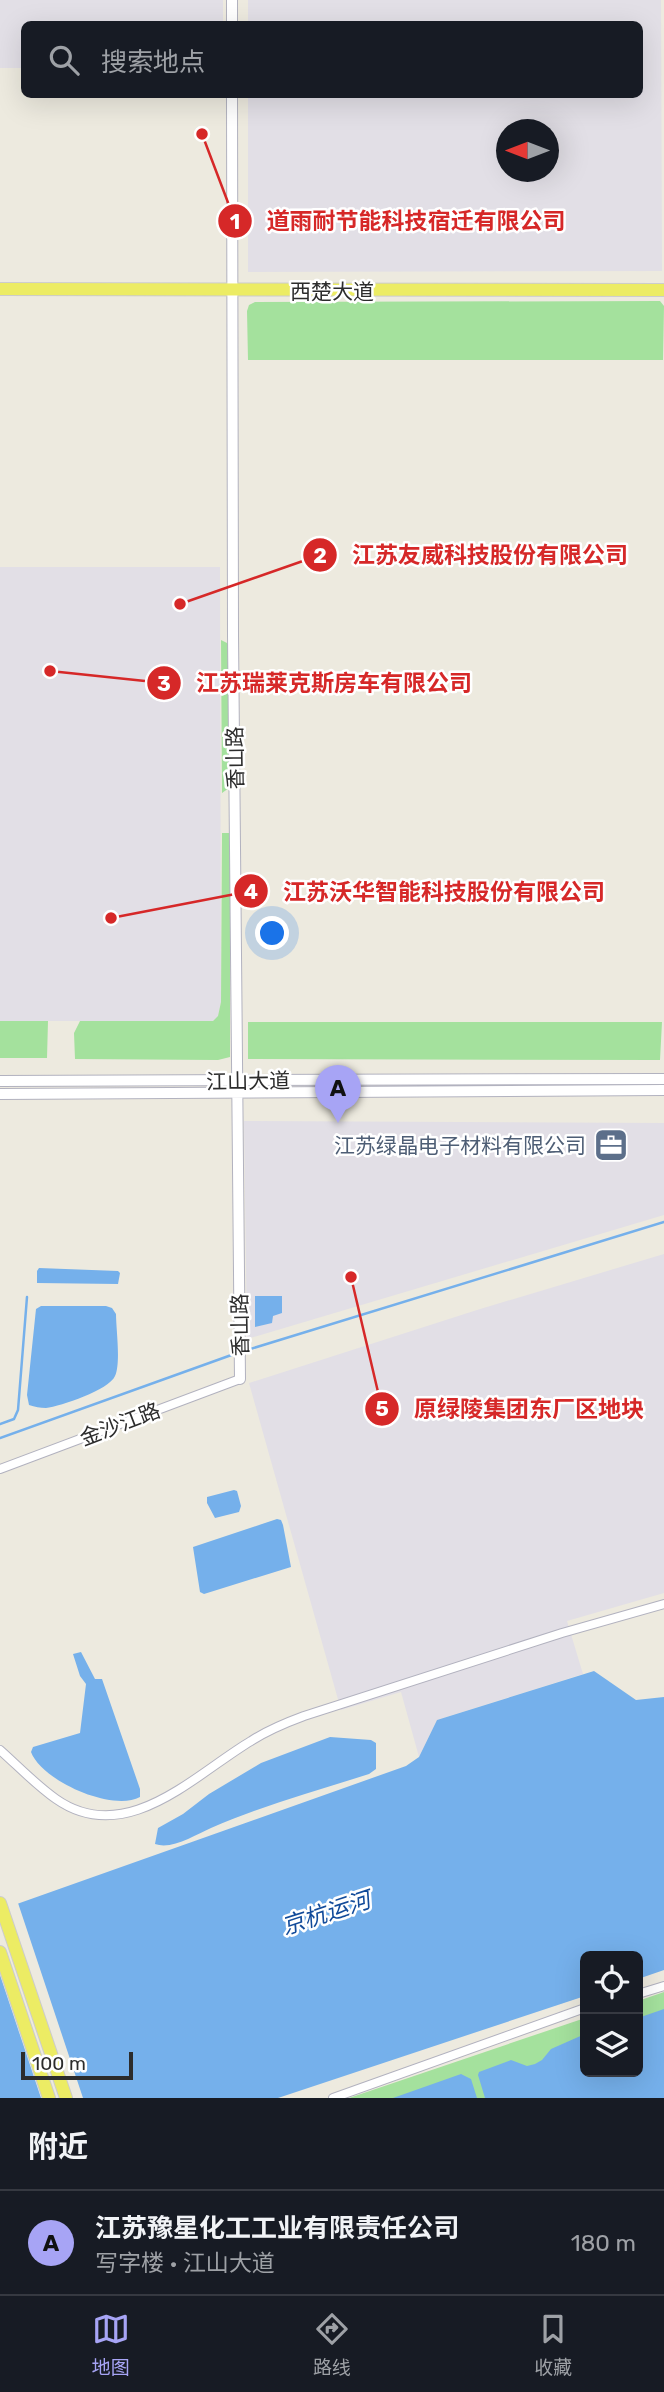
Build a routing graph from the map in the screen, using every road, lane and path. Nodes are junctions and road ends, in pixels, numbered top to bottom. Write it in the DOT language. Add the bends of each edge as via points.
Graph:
graph roads {
  1 [pos="232,0"];
  2 [pos="232,21"];
  3 [pos="232,98"];
  4 [pos="0,289"];
  5 [pos="232,290"];
  6 [pos="664,290"];
  7 [pos="664,1079"];
  8 [pos="0,1081"];
  9 [pos="237,1082"];
  10 [pos="664,1090"];
  11 [pos="0,1094"];
  12 [pos="238,1094"];
  13 [pos="240,1378"];
  14 [pos="0,1469"];
  15 [pos="664,1605"];
  16 [pos="0,1750"];
  17 [pos="0,1903"];
  18 [pos="0,1952"];
  19 [pos="664,1986"];
  20 [pos="643,1992"];
  21 [pos="580,2010"];
  22 [pos="49,2098"];
  23 [pos="66,2098"];
  24 [pos="333,2098"];
  1 -- 2 [label="street"];
  3 -- 5 [label="street, 香山路"];
  4 -- 5 [label="main road, 西楚大道"];
  5 -- 6 [label="main road, 西楚大道"];
  5 -- 9 [label="street, 香山路"];
  7 -- 9 [label="street, 江山大道"];
  8 -- 9 [label="street, 江山大道"];
  9 -- 12 [label="street, 香山路"];
  10 -- 12 [label="street, 江山大道"];
  11 -- 12 [label="street, 江山大道"];
  12 -- 13 [label="street, 香山路"];
  13 -- 14 [label="street, 金沙江路"];
  15 -- 16 [label="street" via="562,1633 272,1728 168,1796 131,1813 92,1813 57,1800"];
  17 -- 23 [label="main road"];
  18 -- 22 [label="main road"];
  19 -- 20 [label="street"];
  21 -- 24 [label="street"];
}
